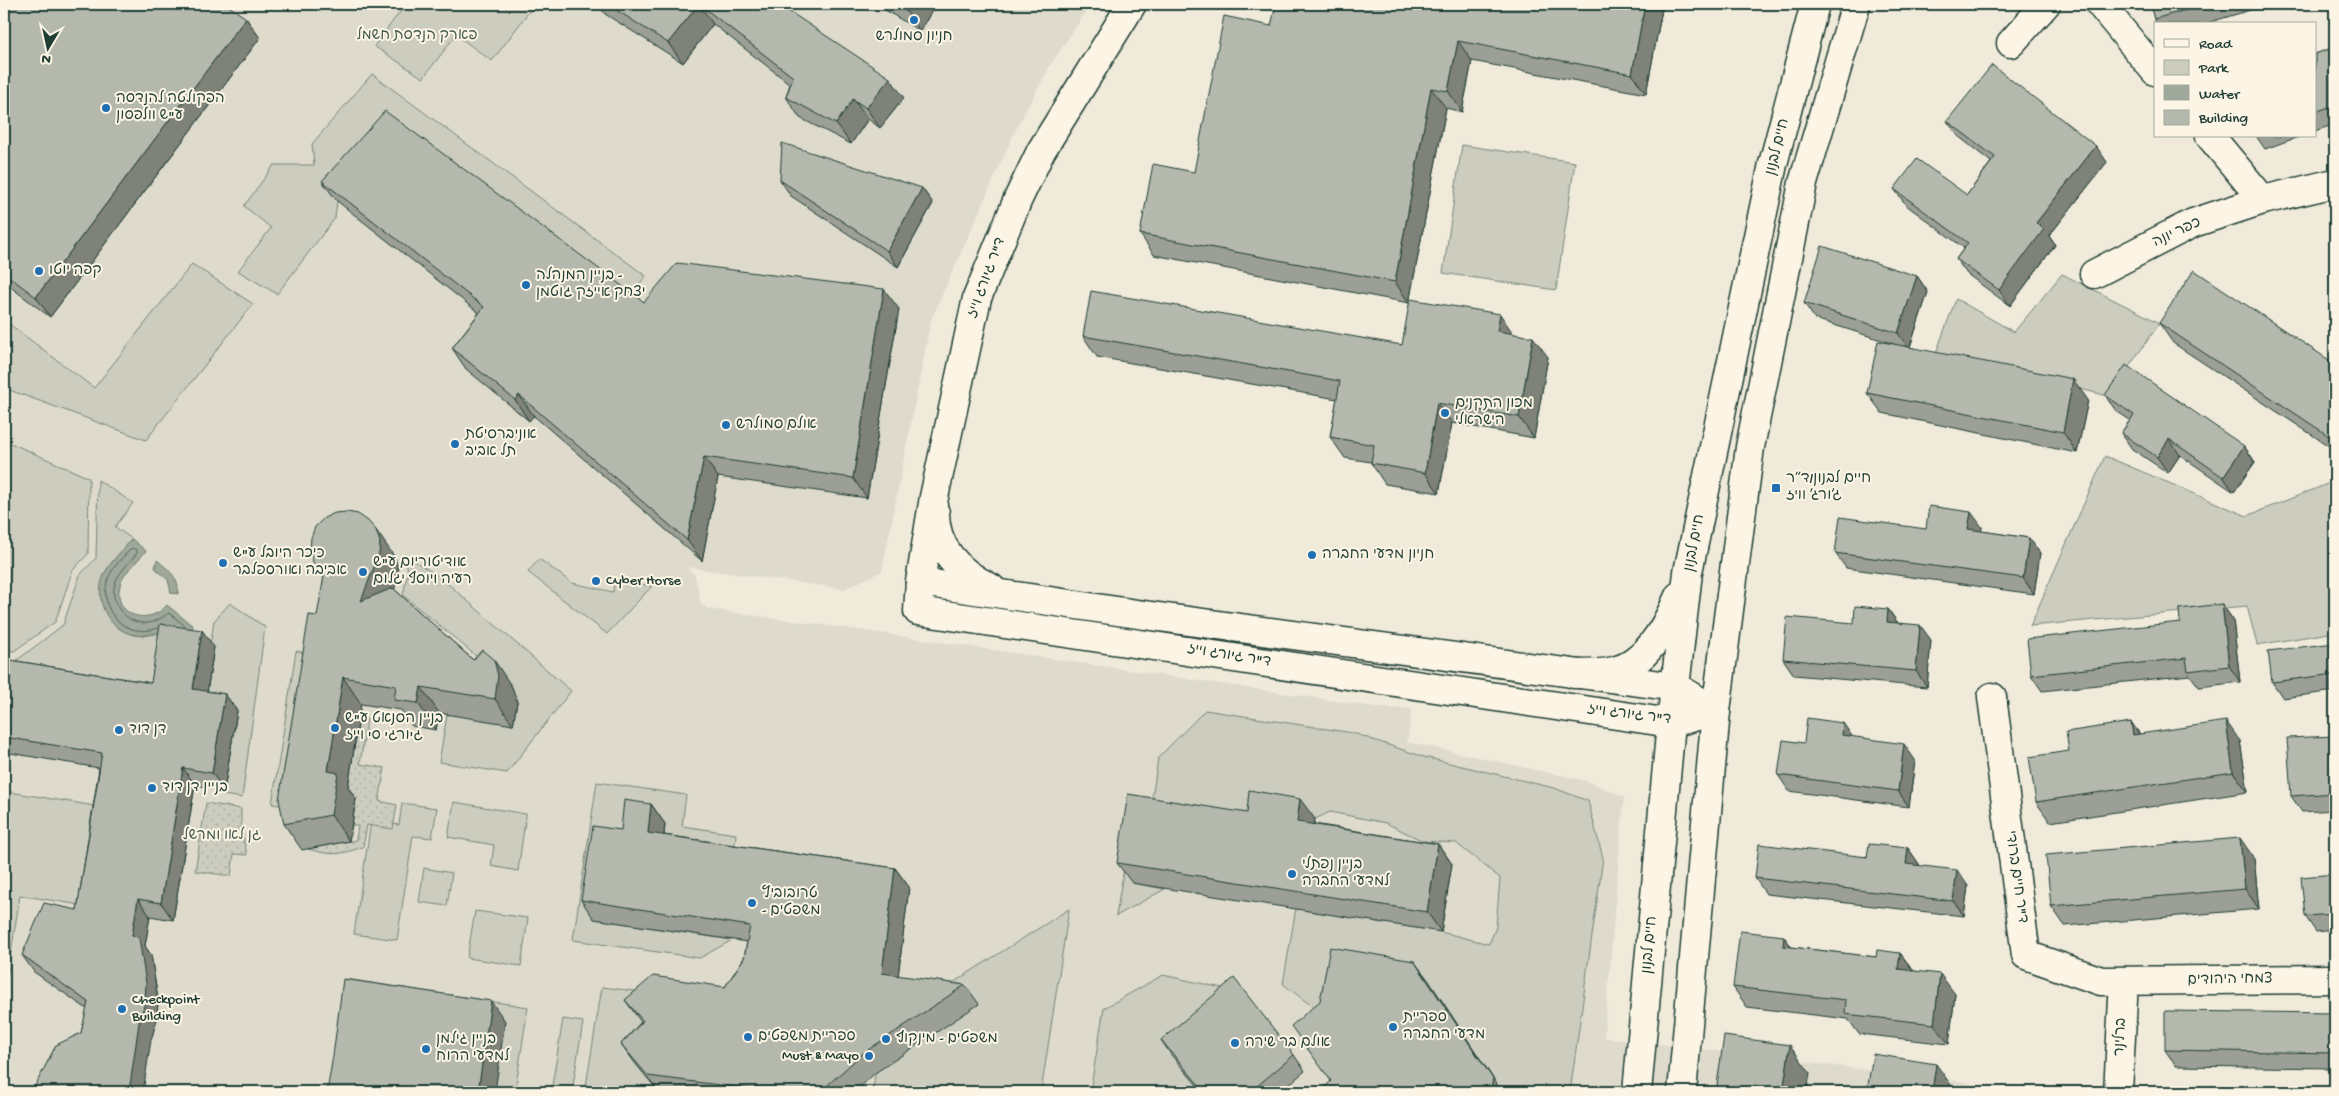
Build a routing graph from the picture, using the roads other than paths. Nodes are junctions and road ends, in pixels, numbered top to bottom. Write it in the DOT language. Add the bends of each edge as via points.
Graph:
graph roads {
  1 [pos="1132,4"];
  2 [pos="1815,4"];
  3 [pos="1856,4"];
  4 [pos="2046,4"];
  5 [pos="2100,4"];
  6 [pos="2011,43"];
  7 [pos="2154,70"];
  8 [pos="2212,138"];
  9 [pos="2335,183"];
  10 [pos="2263,200"];
  11 [pos="2094,274"];
  12 [pos="934,497"];
  13 [pos="1688,572"];
  14 [pos="920,582"];
  15 [pos="1016,596"];
  16 [pos="1574,674"];
  17 [pos="1676,687"];
  18 [pos="1992,697"];
  19 [pos="1716,711"];
  20 [pos="1671,723"];
  21 [pos="2335,979"];
  22 [pos="2124,981"];
  23 [pos="1637,1092"];
  24 [pos="1682,1092"];
  25 [pos="2118,1092"];
  1 -- 12 [label="street, ד\"ר ג'ורג וייז" via="1041,151 990,264 971,318"];
  2 -- 13 [label="street, חיים לבנון" via="1772,164"];
  3 -- 19 [label="street" via="1803,183 1750,447"];
  4 -- 6 [label="street"];
  5 -- 7 [label="street"];
  8 -- 10 [label="street"];
  9 -- 10 [label="street, כפר יונה"];
  10 -- 11 [label="street, כפר יונה" via="2193,223"];
  12 -- 14 [label="street, ד\"ר ג'ורג וייז"];
  12 -- 15 [label="street" via="938,532 950,560 977,581"];
  13 -- 16 [label="street" via="1661,633 1631,664 1615,671"];
  13 -- 17 [label="street, חיים לבנון"];
  14 -- 15 [label="street, ד\"ר ג'ורג וייז"];
  14 -- 20 [label="street, ד\"ר ג'ורג וייז" via="918,611"];
  15 -- 16 [label="street, ד\"ר ג'ורג וייז"];
  16 -- 17 [label="street, ד\"ר ג'ורג וייז"];
  17 -- 19 [label="street, ד\"ר ג'ורג וייז"];
  17 -- 20 [label="street, חיים לבנון"];
  18 -- 22 [label="street, ד\"ר חיים ברודי" via="2026,955 2101,981"];
  19 -- 20 [label="street, ד\"ר ג'ורג וייז"];
  19 -- 24 [label="street"];
  20 -- 23 [label="street, חיים לבנון"];
  21 -- 22 [label="street, צמחי היהודים"];
  22 -- 25 [label="street, ברלינר"];
}
